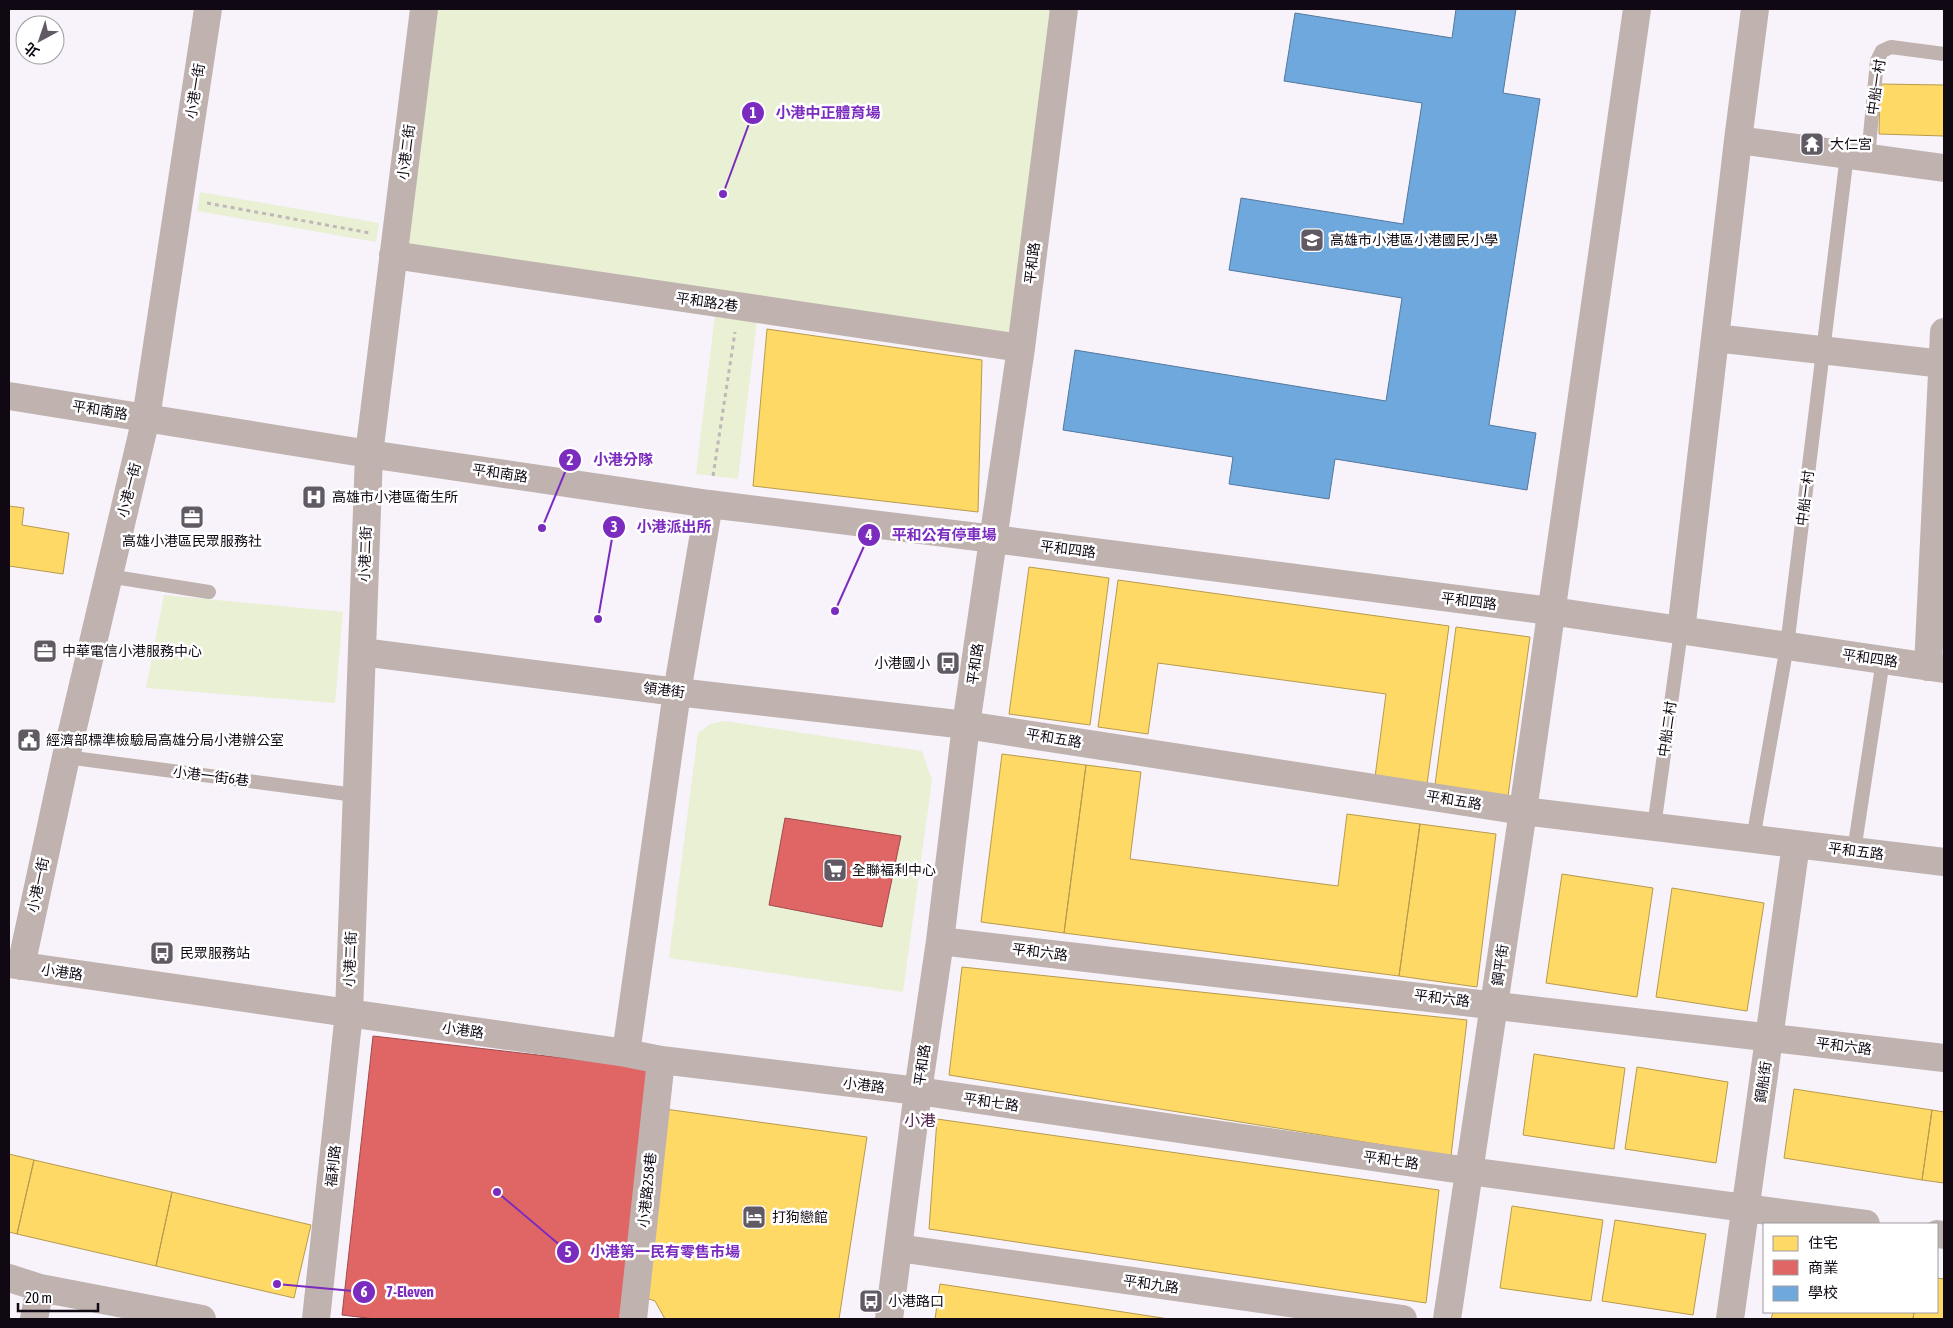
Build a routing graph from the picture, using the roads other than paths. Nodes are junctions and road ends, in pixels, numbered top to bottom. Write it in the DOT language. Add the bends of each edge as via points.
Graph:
graph roads {
  1 [pos="208,9"];
  2 [pos="424,9"];
  3 [pos="1064,9"];
  4 [pos="1637,9"];
  5 [pos="1755,9"];
  6 [pos="1944,54"];
  7 [pos="1738,140"];
  8 [pos="1857,156"];
  9 [pos="1944,168"];
  10 [pos="394,246"];
  11 [pos="1944,332"];
  12 [pos="1715,338"];
  13 [pos="1021,348"];
  14 [pos="1822,350"];
  15 [pos="1943,364"];
  16 [pos="9,396"];
  17 [pos="1942,405"];
  18 [pos="146,418"];
  19 [pos="369,454"];
  20 [pos="709,504"];
  21 [pos="1940,518"];
  22 [pos="994,539"];
  23 [pos="108,576"];
  24 [pos="209,592"];
  25 [pos="1551,611"];
  26 [pos="1681,630"];
  27 [pos="1787,646"];
  28 [pos="362,652"];
  29 [pos="1883,660"];
  30 [pos="1936,668"];
  31 [pos="677,692"];
  32 [pos="966,725"];
  33 [pos="66,758"];
  34 [pos="355,795"];
  35 [pos="1523,811"];
  36 [pos="1654,827"];
  37 [pos="1753,839"];
  38 [pos="1796,844"];
  39 [pos="1854,851"];
  40 [pos="1944,862"];
  41 [pos="940,941"];
  42 [pos="15,965"];
  43 [pos="1494,1004"];
  44 [pos="349,1013"];
  45 [pos="1769,1037"];
  46 [pos="626,1053"];
  47 [pos="1944,1058"];
  48 [pos="661,1060"];
  49 [pos="918,1091"];
  50 [pos="1469,1171"];
  51 [pos="1746,1208"];
  52 [pos="1858,1223"];
  53 [pos="898,1248"];
  54 [pos="9,1278"];
  55 [pos="40,1288"];
  56 [pos="34,1319"];
  57 [pos="202,1319"];
  58 [pos="316,1319"];
  59 [pos="633,1319"];
  60 [pos="890,1319"];
  61 [pos="1403,1319"];
  62 [pos="1447,1319"];
  63 [pos="1730,1319"];
  1 -- 18 [label="street, 小港一街"];
  2 -- 10 [label="street, 小港二街"];
  3 -- 13 [label="street, 平和路"];
  4 -- 25 [label="street, 鋼平街"];
  5 -- 7 [label="street"];
  6 -- 8 [label="lane, 中船一村" via="1891,47 1882,51 1877,61"];
  7 -- 8 [label="street"];
  7 -- 12 [label="street"];
  8 -- 9 [label="street"];
  8 -- 14 [label="lane, 中船一村"];
  10 -- 13 [label="street, 平和路2巷" via="738,306"];
  10 -- 19 [label="street, 小港二街"];
  11 -- 15 [label="street"];
  12 -- 14 [label="street"];
  12 -- 26 [label="street"];
  13 -- 22 [label="street, 平和路"];
  14 -- 15 [label="street"];
  14 -- 27 [label="lane, 中船一村"];
  15 -- 17 [label="street"];
  16 -- 18 [label="street, 平和南路"];
  17 -- 21 [label="street"];
  18 -- 19 [label="street, 平和南路"];
  18 -- 23 [label="street, 小港一街"];
  19 -- 20 [label="street, 平和南路"];
  19 -- 28 [label="street, 小港二街"];
  20 -- 22 [label="street, 平和南路"];
  20 -- 31 [label="street"];
  21 -- 30 [label="street"];
  22 -- 25 [label="street, 平和四路"];
  22 -- 32 [label="street, 平和路"];
  23 -- 24 [label="lane"];
  23 -- 33 [label="street, 小港一街"];
  25 -- 26 [label="street, 平和四路"];
  25 -- 35 [label="street, 鋼平街"];
  26 -- 27 [label="street, 平和四路"];
  26 -- 36 [label="lane, 中船二村"];
  27 -- 29 [label="street, 平和四路"];
  27 -- 37 [label="lane"];
  28 -- 31 [label="street, 領港街"];
  28 -- 34 [label="street, 小港二街"];
  29 -- 30 [label="street, 平和四路"];
  29 -- 39 [label="lane"];
  31 -- 32 [label="street, 領港街"];
  31 -- 46 [label="street"];
  32 -- 35 [label="street, 平和五路"];
  32 -- 41 [label="street, 平和路"];
  33 -- 34 [label="lane, 小港一街6巷"];
  33 -- 42 [label="street, 小港一街"];
  34 -- 44 [label="street, 小港二街"];
  35 -- 36 [label="street, 平和五路"];
  35 -- 43 [label="street, 鋼平街"];
  36 -- 37 [label="street, 平和五路"];
  37 -- 38 [label="street, 平和五路"];
  38 -- 39 [label="street, 平和五路"];
  38 -- 45 [label="street, 鋼船街"];
  39 -- 40 [label="street, 平和五路"];
  41 -- 43 [label="street, 平和六路"];
  41 -- 49 [label="street, 平和路"];
  42 -- 44 [label="street, 小港路"];
  43 -- 45 [label="street, 平和六路"];
  43 -- 50 [label="street, 鋼平街"];
  44 -- 46 [label="street, 小港路"];
  44 -- 58 [label="street, 福利路"];
  45 -- 47 [label="street, 平和六路"];
  45 -- 51 [label="street, 鋼船街"];
  46 -- 48 [label="street, 小港路"];
  48 -- 49 [label="street, 小港路"];
  48 -- 59 [label="street, 小港路258巷"];
  49 -- 50 [label="street, 平和七路"];
  49 -- 53 [label="street, 平和路"];
  50 -- 51 [label="street, 平和七路"];
  50 -- 62 [label="street, 鋼平街"];
  51 -- 52 [label="street, 平和七路"];
  51 -- 63 [label="street, 鋼船街"];
  53 -- 60 [label="street, 平和路"];
  53 -- 61 [label="street, 平和九路"];
  54 -- 55 [label="street"];
  55 -- 56 [label="street"];
  55 -- 57 [label="street"];
}
